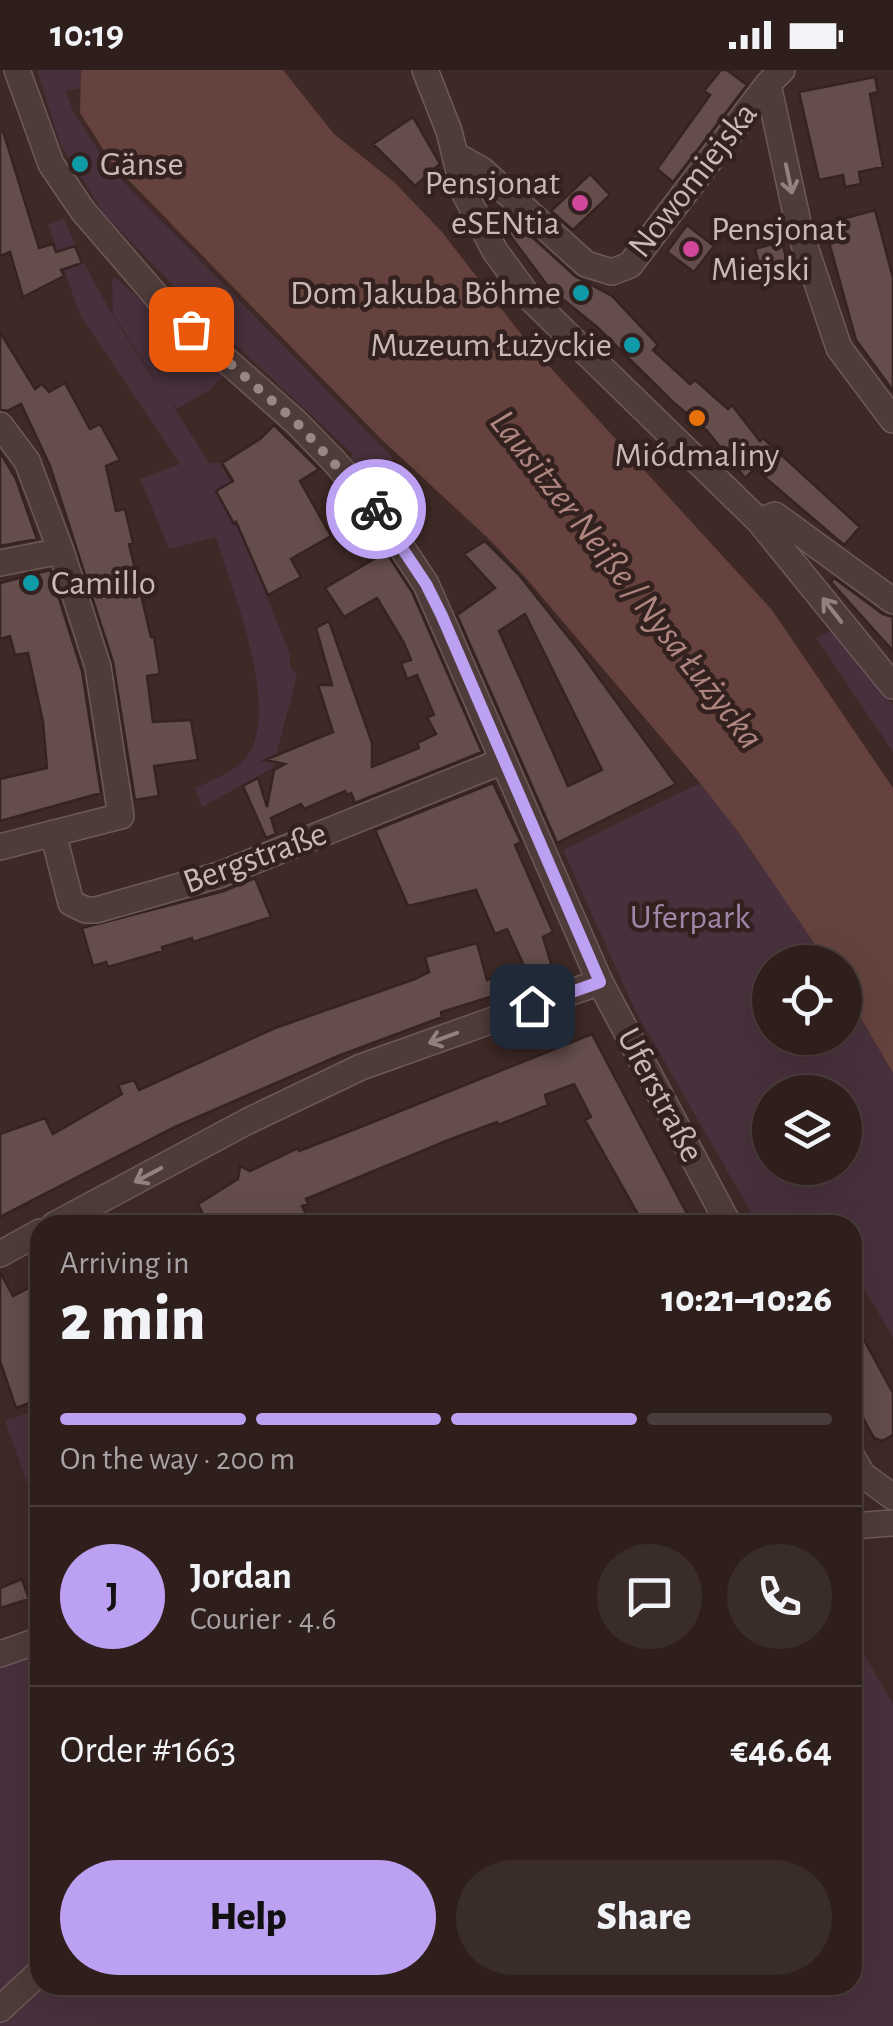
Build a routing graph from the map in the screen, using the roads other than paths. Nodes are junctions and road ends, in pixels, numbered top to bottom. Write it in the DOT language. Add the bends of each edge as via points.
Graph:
graph roads {
  1 [pos="17,70"];
  2 [pos="425,70"];
  3 [pos="775,77"];
  4 [pos="455,154"];
  5 [pos="892,419"];
  6 [pos="0,425"];
  7 [pos="759,520"];
  8 [pos="61,551"];
  9 [pos="0,563"];
  10 [pos="893,601"];
  11 [pos="893,686"];
  12 [pos="503,761"];
  13 [pos="53,833"];
  14 [pos="0,847"];
  15 [pos="600,982"];
  16 [pos="73,1215"];
  17 [pos="725,1215"];
  18 [pos="30,1238"];
  19 [pos="0,1254"];
  20 [pos="862,1470"];
  21 [pos="893,1496"];
  22 [pos="893,1523"];
  23 [pos="862,1525"];
  24 [pos="30,1644"];
  25 [pos="0,1654"];
  26 [pos="30,1982"];
  27 [pos="0,2010"];
  1 -- 12 [label="street, Uferstraße" via="52,164 94,225 165,306 296,422 386,524 434,600"];
  2 -- 4 [label="street"];
  3 -- 4 [label="street, Nowomiejska" via="630,265 612,272 586,264 482,170"];
  3 -- 5 [label="street, one-way" via="800,232 839,348"];
  4 -- 7 [label="street" via="464,192 494,251 528,296"];
  6 -- 8 [label="street" via="27,461"];
  7 -- 10 [label="street" via="775,515"];
  11 -- 7 [label="street, one-way"];
  8 -- 9 [label="street"];
  8 -- 13 [label="street" via="98,667 121,816"];
  12 -- 13 [label="street, Bergstraße" via="218,875 96,910 71,902"];
  12 -- 15 [label="street, Uferstraße"];
  13 -- 14 [label="street"];
  15 -- 16 [label="street, one-way" via="361,1067"];
  15 -- 17 [label="street, Uferstraße"];
  18 -- 19 [label="street"];
  20 -- 21 [label="street"];
  22 -- 23 [label="street"];
  24 -- 25 [label="street"];
  26 -- 27 [label="street"];
}
